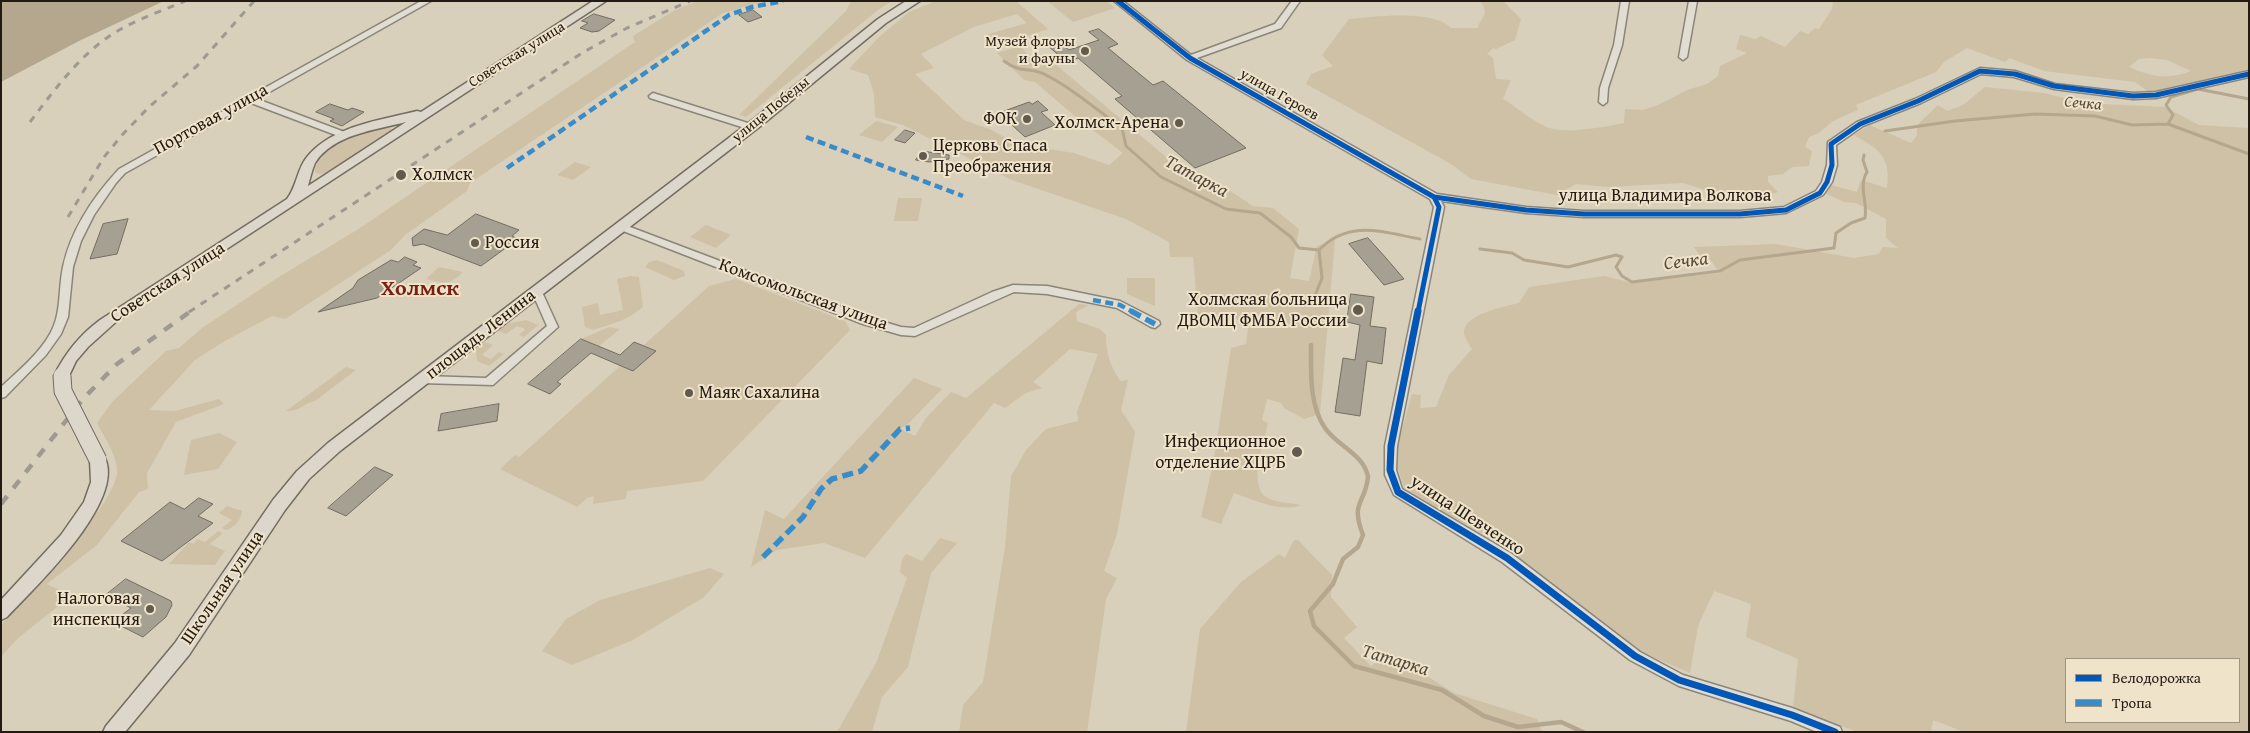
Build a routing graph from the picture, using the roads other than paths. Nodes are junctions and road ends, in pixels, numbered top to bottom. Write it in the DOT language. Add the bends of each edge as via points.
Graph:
graph roads {
  1 [pos="427,1"];
  2 [pos="601,1"];
  3 [pos="915,1"];
  4 [pos="1118,1"];
  5 [pos="1296,1"];
  6 [pos="1625,1"];
  7 [pos="1688,1"];
  8 [pos="1693,2"];
  9 [pos="1683,57"];
  10 [pos="1190,58"];
  11 [pos="2249,74"];
  12 [pos="653,96"];
  13 [pos="249,99"];
  14 [pos="1603,102"];
  15 [pos="432,109"];
  16 [pos="386,122"];
  17 [pos="751,127"];
  18 [pos="396,134"];
  19 [pos="344,135"];
  20 [pos="305,176"];
  21 [pos="330,178"];
  22 [pos="1434,198"];
  23 [pos="289,205"];
  24 [pos="625,224"];
  25 [pos="537,292"];
  26 [pos="1154,324"];
  27 [pos="424,380"];
  28 [pos="1,394"];
  29 [pos="334,447"];
  30 [pos="1,612"];
  31 [pos="113,732"];
  32 [pos="1836,732"];
  1 -- 13 [label="street, Портовая улица"];
  2 -- 15 [label="main road, Советская улица"];
  3 -- 17 [label="main road, улица Победы" via="882,21"];
  4 -- 10 [label="street, улица Героев"];
  5 -- 10 [label="street" via="1278,26"];
  6 -- 14 [label="street" via="1618,45 1604,88"];
  7 -- 8 [label="street"];
  8 -- 9 [label="street"];
  10 -- 22 [label="street, улица Героев"];
  11 -- 22 [label="street, улица Владимира Волкова" via="2156,95 2133,96 2054,86 2015,74 1980,70 1918,102 1860,124 1831,144 1832,165 1820,193 1786,210 1740,214 1584,214"];
  12 -- 17 [label="street"];
  13 -- 19 [label="street"];
  13 -- 28 [label="street, Портовая улица" via="138,161 111,182 74,245 61,322 55,335 29,368"];
  15 -- 16 [label="main road, Советская улица"];
  15 -- 18 [label="main road, Советская улица"];
  16 -- 18 [label="main road" via="400,125 401,130"];
  16 -- 19 [label="main road, Советская улица"];
  17 -- 24 [label="main road, улица Победы"];
  18 -- 21 [label="main road, Советская улица"];
  19 -- 20 [label="main road, Советская улица" via="313,158"];
  20 -- 21 [label="main road" via="311,180"];
  20 -- 23 [label="main road, Советская улица" via="301,190"];
  21 -- 23 [label="main road, Советская улица"];
  22 -- 32 [label="street, улица Шевченко" via="1439,206 1390,446 1388,466 1398,492 1506,558 1635,656 1679,680"];
  23 -- 30 [label="main road, Советская улица, bridge" via="98,328 75,352 62,376 64,390 98,460 99,482 92,504 67,540"];
  24 -- 25 [label="main road, площадь Ленина"];
  24 -- 26 [label="street, Комсомольская улица" via="867,321 902,331 915,332 1013,288 1047,290 1120,305"];
  25 -- 27 [label="main road, площадь Ленина"];
  25 -- 27 [label="street" via="553,327 489,382"];
  27 -- 29 [label="main road, площадь Ленина"];
  29 -- 31 [label="main road, Школьная улица" via="303,475 182,649"];
}
